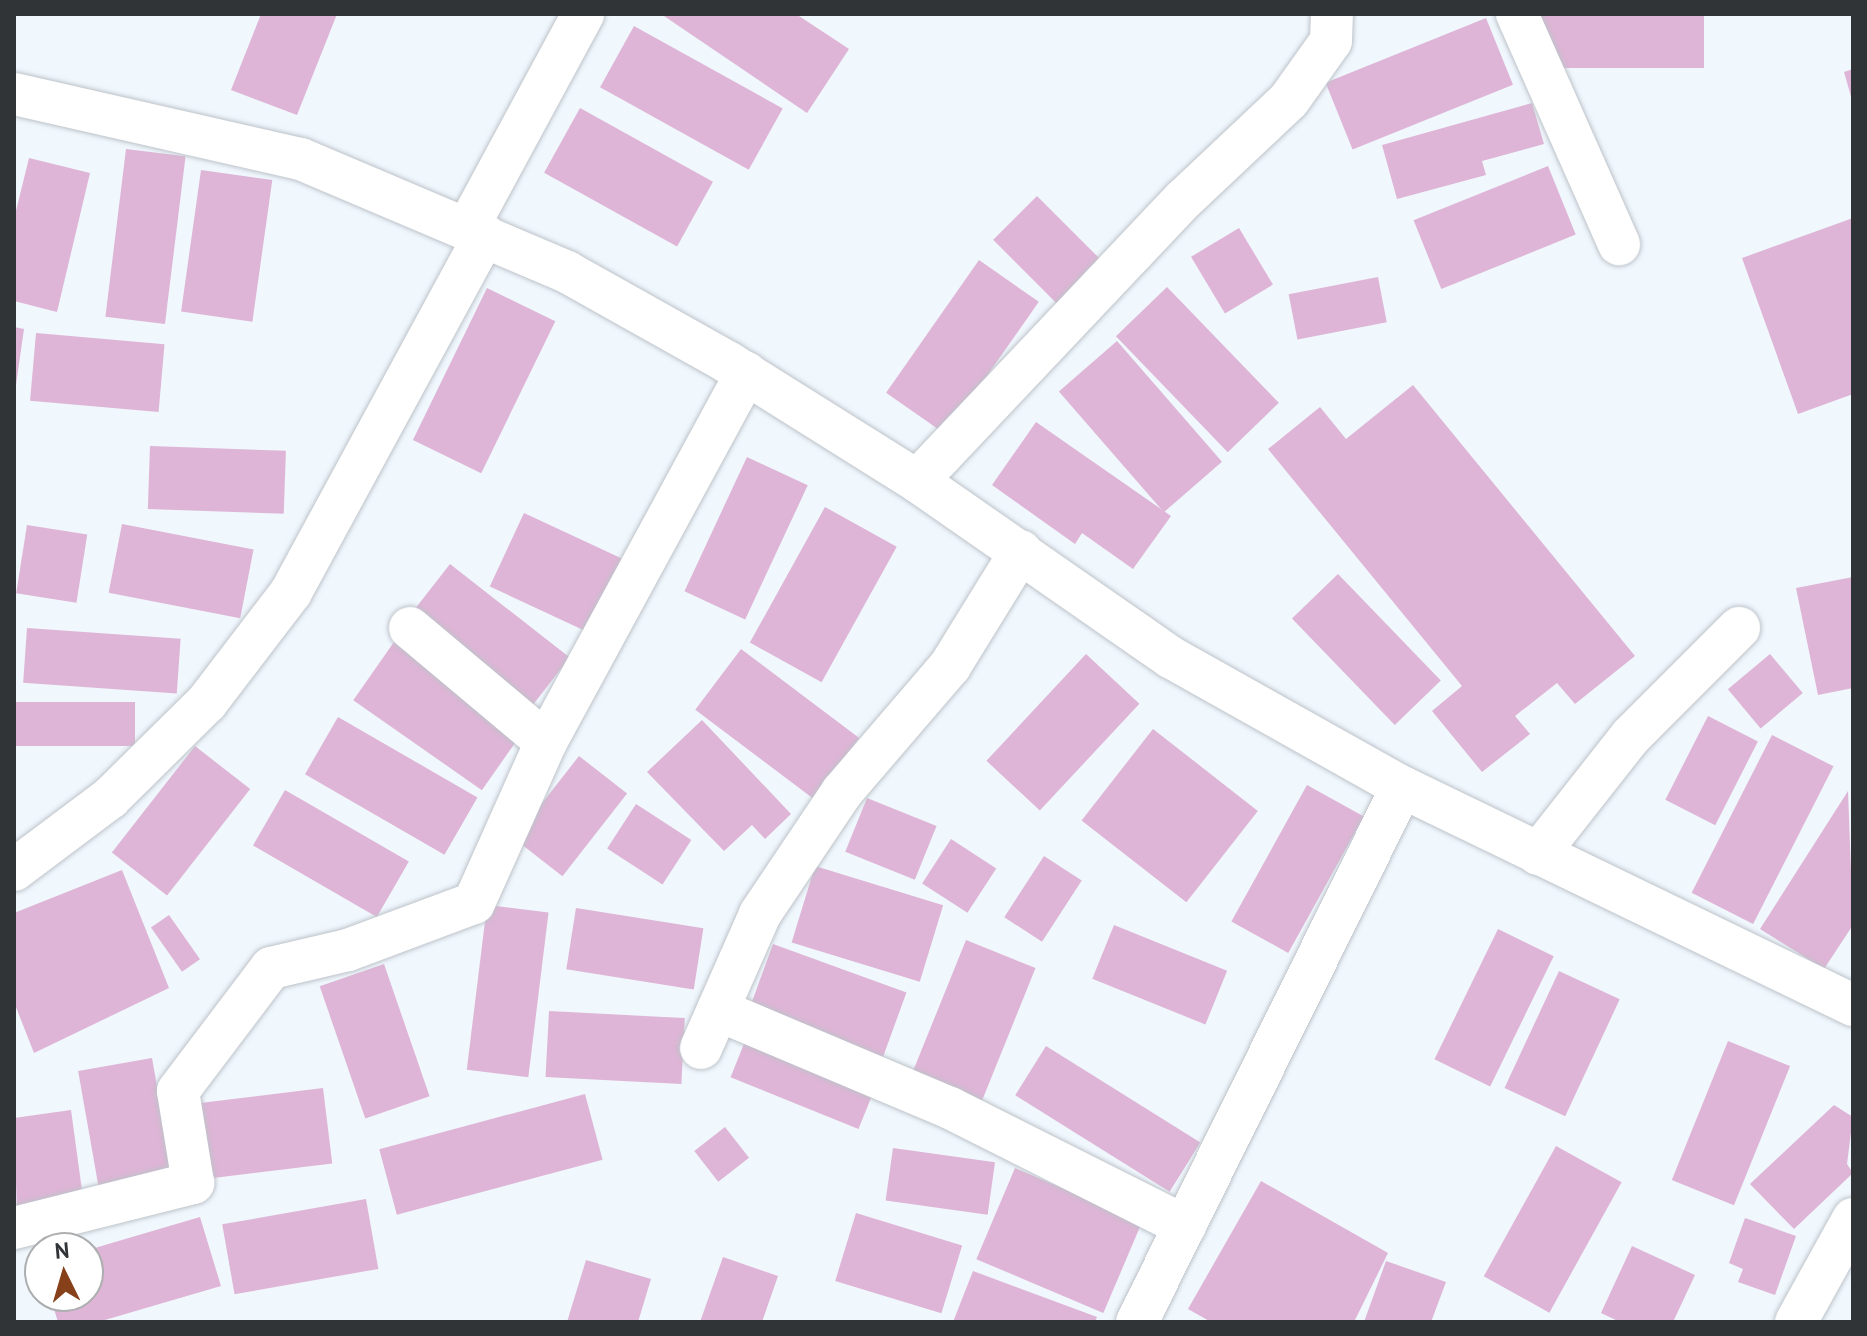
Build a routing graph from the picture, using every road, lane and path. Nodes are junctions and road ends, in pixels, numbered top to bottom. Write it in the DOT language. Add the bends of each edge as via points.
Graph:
graph roads {
  1 [pos="583,14"];
  2 [pos="1332,14"];
  3 [pos="1517,14"];
  4 [pos="14,94"];
  5 [pos="476,231"];
  6 [pos="1619,244"];
  7 [pos="746,373"];
  8 [pos="917,481"];
  9 [pos="1021,551"];
  10 [pos="410,628"];
  11 [pos="1739,628"];
  12 [pos="546,742"];
  13 [pos="1402,787"];
  14 [pos="1538,854"];
  15 [pos="14,870"];
  16 [pos="1853,1005"];
  17 [pos="718,1010"];
  18 [pos="701,1048"];
  19 [pos="1853,1219"];
  20 [pos="1185,1226"];
  21 [pos="14,1228"];
  22 [pos="1137,1322"];
  23 [pos="1796,1322"];
  1 -- 5 [label="street"];
  2 -- 8 [label="street" via="1331,41 1289,100 1184,199"];
  3 -- 6 [label="street"];
  4 -- 5 [label="street" via="301,159"];
  5 -- 7 [label="street"];
  5 -- 15 [label="street" via="291,592 207,702 110,798"];
  7 -- 8 [label="street"];
  7 -- 12 [label="street"];
  8 -- 9 [label="street"];
  9 -- 13 [label="street" via="1172,658"];
  9 -- 17 [label="street" via="950,666 842,792 760,914"];
  10 -- 12 [label="street"];
  11 -- 14 [label="street" via="1631,736"];
  12 -- 21 [label="street" via="474,903 348,950 271,968 178,1091 193,1183"];
  13 -- 14 [label="street"];
  13 -- 20 [label="street"];
  14 -- 16 [label="street"];
  17 -- 18 [label="street"];
  17 -- 20 [label="street" via="950,1108"];
  19 -- 23 [label="street"];
  20 -- 22 [label="street"];
}
